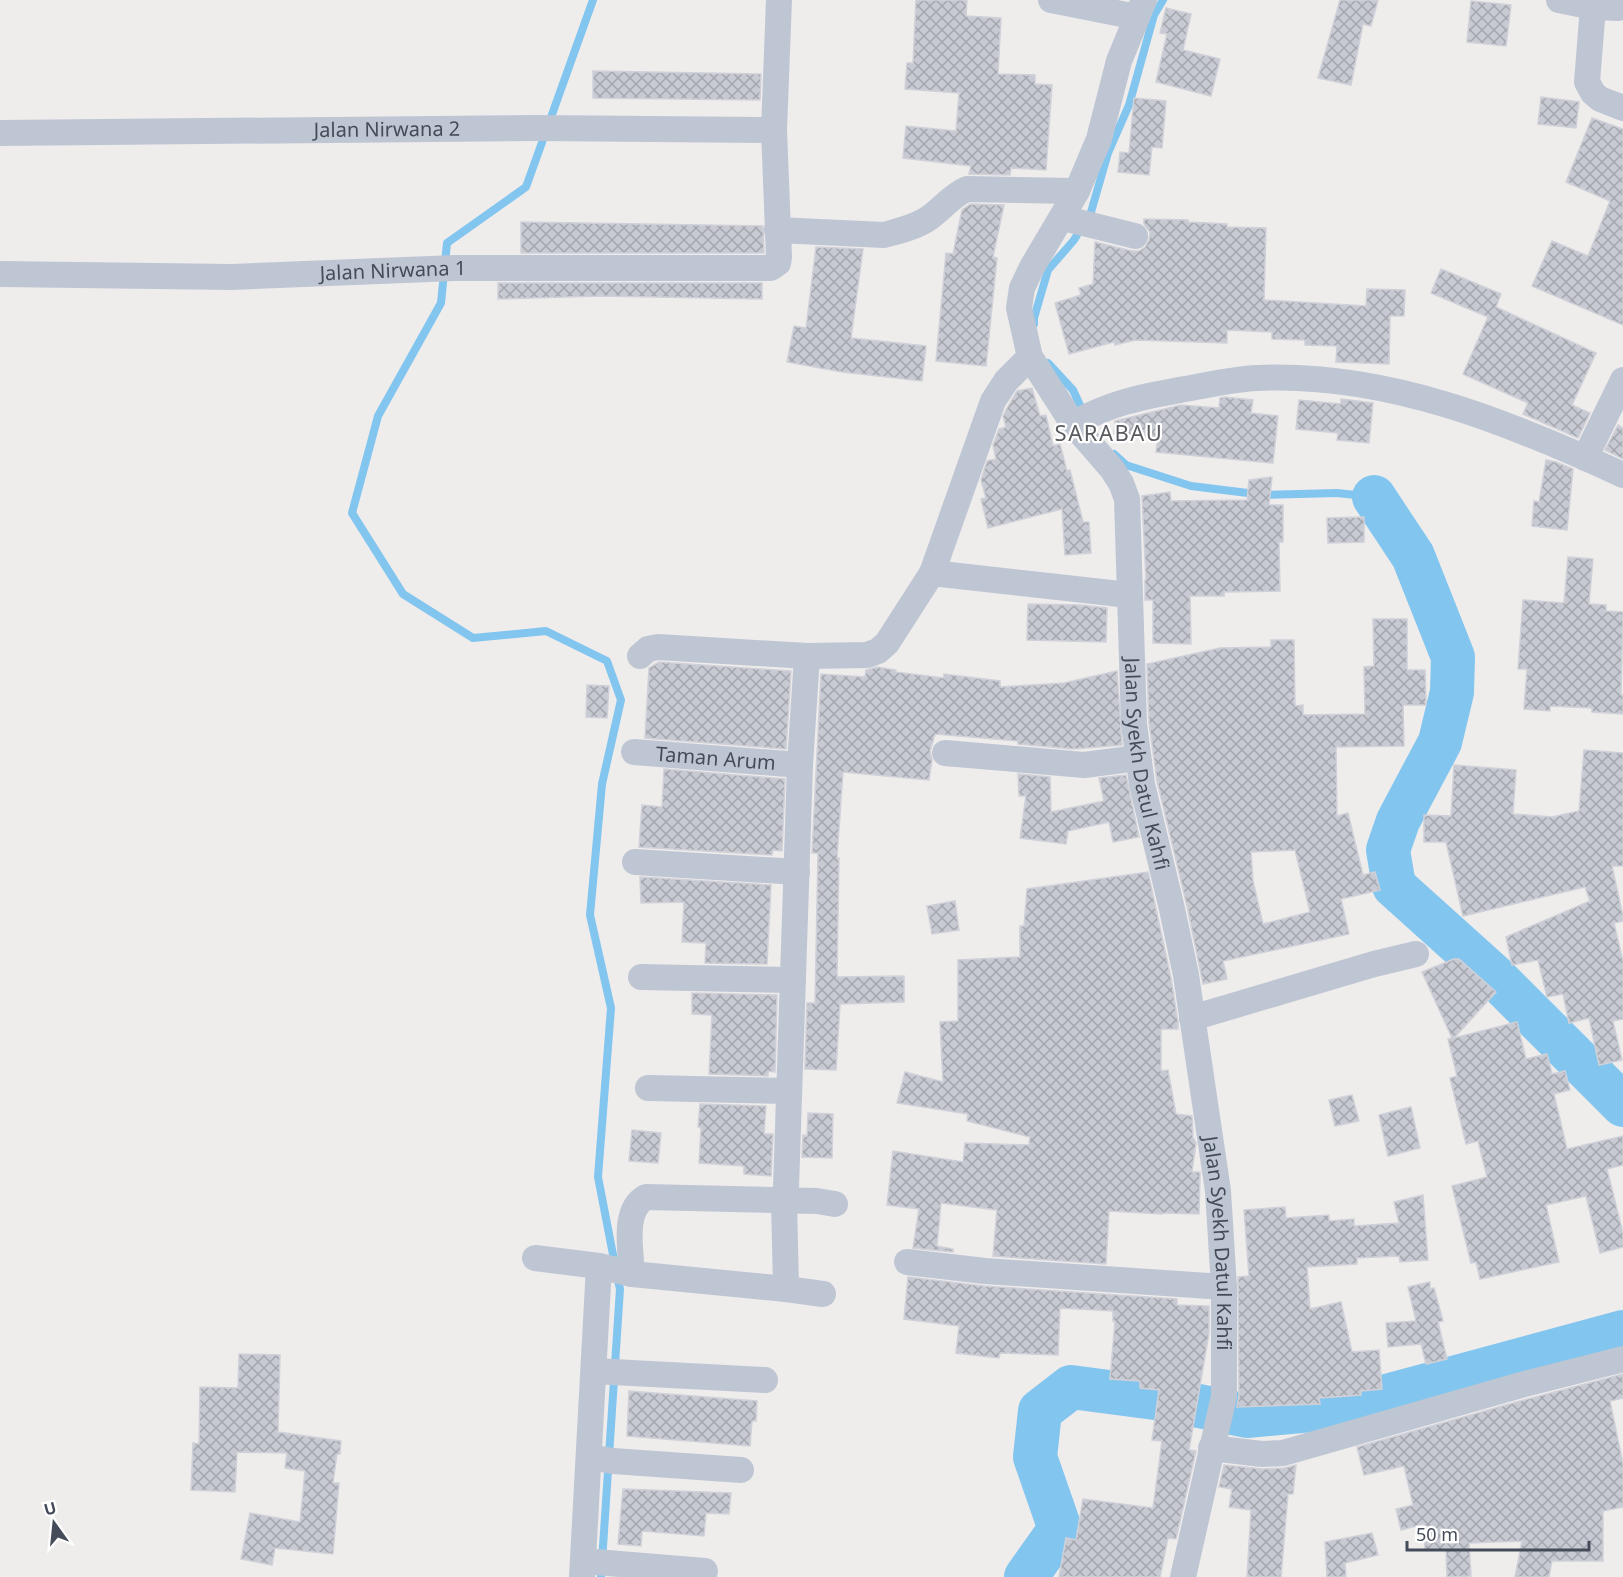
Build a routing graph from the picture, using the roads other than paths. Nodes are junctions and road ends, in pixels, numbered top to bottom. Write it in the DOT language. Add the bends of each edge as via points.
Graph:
graph roads {
  1 [pos="779,0"];
  2 [pos="1051,0"];
  3 [pos="1559,0"];
  4 [pos="1623,6"];
  5 [pos="1593,7"];
  6 [pos="1140,8"];
  7 [pos="1623,108"];
  8 [pos="774,130"];
  9 [pos="0,133"];
  10 [pos="1077,191"];
  11 [pos="1078,222"];
  12 [pos="777,230"];
  13 [pos="1135,236"];
  14 [pos="0,274"];
  15 [pos="1030,357"];
  16 [pos="1623,380"];
  17 [pos="1082,419"];
  18 [pos="1585,458"];
  19 [pos="1623,475"];
  20 [pos="932,573"];
  21 [pos="1129,595"];
  22 [pos="640,656"];
  23 [pos="807,656"];
  24 [pos="634,752"];
  25 [pos="945,753"];
  26 [pos="1138,758"];
  27 [pos="800,765"];
  28 [pos="635,862"];
  29 [pos="796,872"];
  30 [pos="1416,954"];
  31 [pos="641,977"];
  32 [pos="793,980"];
  33 [pos="1192,1018"];
  34 [pos="648,1088"];
  35 [pos="789,1091"];
  36 [pos="784,1202"];
  37 [pos="835,1204"];
  38 [pos="535,1258"];
  39 [pos="907,1262"];
  40 [pos="615,1270"];
  41 [pos="1224,1287"];
  42 [pos="786,1288"];
  43 [pos="823,1294"];
  44 [pos="1623,1359"];
  45 [pos="608,1372"];
  46 [pos="765,1380"];
  47 [pos="1212,1444"];
  48 [pos="600,1459"];
  49 [pos="741,1470"];
  50 [pos="596,1566"];
  51 [pos="705,1571"];
  52 [pos="1183,1577"];
  1 -- 8 [label="street"];
  2 -- 6 [label="street"];
  3 -- 5 [label="street"];
  4 -- 5 [label="street"];
  5 -- 7 [label="street" via="1587,82 1600,99"];
  6 -- 10 [label="street, Jalan Syekh Datul Kahfi" via="1119,61 1100,139"];
  8 -- 9 [label="street, Jalan Nirwana 2"];
  8 -- 12 [label="street"];
  10 -- 11 [label="street, Jalan Syekh Datul Kahfi"];
  10 -- 12 [label="street" via="967,189 928,219 884,235"];
  11 -- 13 [label="street"];
  11 -- 15 [label="street, Jalan Syekh Datul Kahfi" via="1032,267 1022,288 1018,308"];
  12 -- 14 [label="street, Jalan Nirwana 1" via="779,257 771,268 445,269 232,277"];
  15 -- 17 [label="street, Jalan Syekh Datul Kahfi"];
  15 -- 20 [label="street" via="993,401"];
  16 -- 18 [label="street"];
  17 -- 18 [label="street" via="1130,399 1256,378 1304,379 1392,390 1469,412"];
  17 -- 21 [label="street, Jalan Syekh Datul Kahfi" via="1127,499"];
  18 -- 19 [label="street"];
  20 -- 21 [label="street"];
  20 -- 23 [label="street" via="888,643 878,651 867,655"];
  21 -- 26 [label="street, Jalan Syekh Datul Kahfi"];
  22 -- 23 [label="street" via="658,647"];
  23 -- 27 [label="street"];
  24 -- 27 [label="street, Taman Arum"];
  25 -- 26 [label="street" via="1084,765"];
  26 -- 33 [label="street, Jalan Syekh Datul Kahfi" via="1175,920"];
  27 -- 29 [label="street"];
  28 -- 29 [label="street"];
  29 -- 32 [label="street"];
  30 -- 33 [label="street"];
  31 -- 32 [label="street"];
  32 -- 35 [label="street"];
  33 -- 41 [label="street, Jalan Syekh Datul Kahfi" via="1218,1191"];
  34 -- 35 [label="street"];
  35 -- 36 [label="street"];
  36 -- 37 [label="street"];
  36 -- 40 [label="street" via="646,1197 631,1219 630,1233"];
  36 -- 42 [label="street"];
  38 -- 40 [label="street"];
  39 -- 41 [label="street"];
  40 -- 42 [label="street"];
  40 -- 45 [label="street"];
  41 -- 47 [label="street, Jalan Syekh Datul Kahfi" via="1224,1396"];
  42 -- 43 [label="street"];
  44 -- 47 [label="street" via="1283,1453 1262,1454"];
  45 -- 46 [label="street"];
  45 -- 48 [label="street"];
  47 -- 52 [label="street, Jalan Syekh Datul Kahfi"];
  48 -- 49 [label="street"];
  48 -- 50 [label="street"];
  50 -- 51 [label="street"];
}
